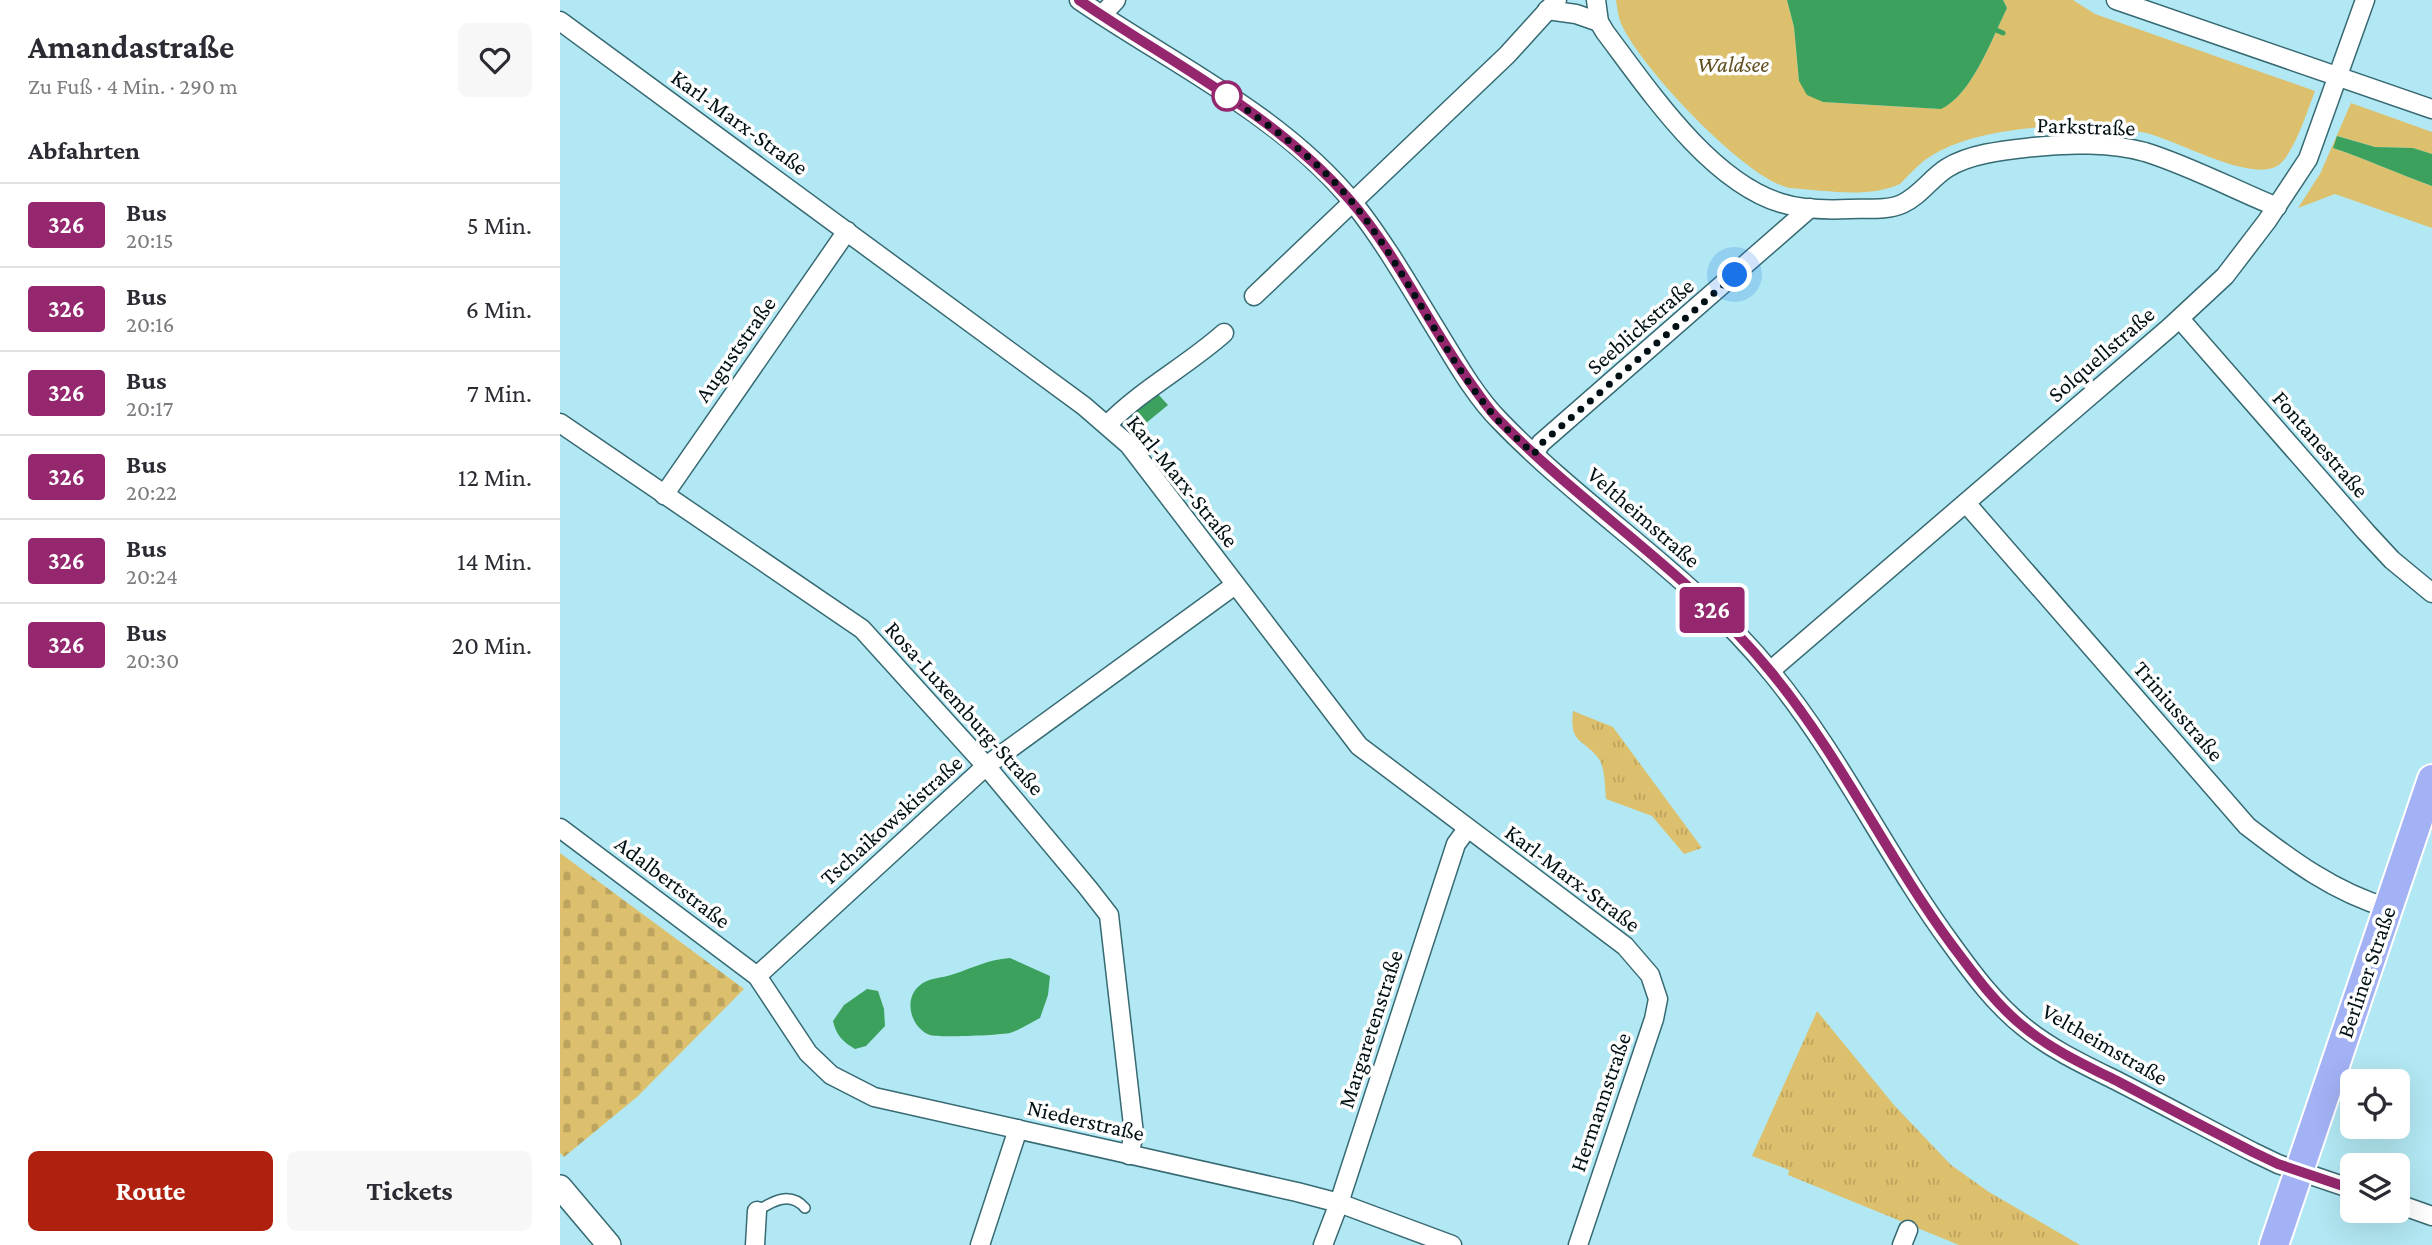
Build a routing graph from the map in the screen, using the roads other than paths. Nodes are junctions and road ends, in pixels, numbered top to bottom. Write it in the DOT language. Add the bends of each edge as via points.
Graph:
graph roads {
  1 [pos="1079,0"];
  2 [pos="1116,0"];
  3 [pos="1596,0"];
  4 [pos="2116,0"];
  5 [pos="2365,0"];
  6 [pos="1552,5"];
  7 [pos="1102,15"];
  8 [pos="560,21"];
  9 [pos="1599,22"];
  10 [pos="2338,76"];
  11 [pos="2432,109"];
  12 [pos="1352,202"];
  13 [pos="2277,207"];
  14 [pos="1810,208"];
  15 [pos="846,231"];
  16 [pos="1254,296"];
  17 [pos="2180,319"];
  18 [pos="1224,333"];
  19 [pos="560,423"];
  20 [pos="1107,425"];
  21 [pos="1534,454"];
  22 [pos="664,495"];
  23 [pos="1966,503"];
  24 [pos="1235,585"];
  25 [pos="2432,593"];
  26 [pos="1770,671"];
  27 [pos="986,766"];
  28 [pos="2431,787"];
  29 [pos="560,828"];
  30 [pos="1467,829"];
  31 [pos="2388,908"];
  32 [pos="1650,975"];
  33 [pos="757,976"];
  34 [pos="1018,1129"];
  35 [pos="1129,1155"];
  36 [pos="2298,1171"];
  37 [pos="2340,1185"];
  38 [pos="560,1188"];
  39 [pos="1339,1203"];
  40 [pos="806,1208"];
  41 [pos="2410,1208"];
  42 [pos="757,1211"];
  43 [pos="2432,1216"];
  44 [pos="609,1245"];
  45 [pos="755,1245"];
  46 [pos="980,1245"];
  47 [pos="1323,1245"];
  48 [pos="1452,1245"];
  49 [pos="1578,1245"];
  50 [pos="2274,1245"];
  1 -- 7 [label="street, Veltheimstraße"];
  2 -- 7 [label="street"];
  3 -- 9 [label="street, Parkstraße"];
  4 -- 10 [label="street"];
  5 -- 10 [label="street, Solquellstraße"];
  6 -- 9 [label="street"];
  6 -- 12 [label="street" via="1507,55"];
  7 -- 12 [label="street, Veltheimstraße" via="1270,125 1313,160"];
  8 -- 15 [label="street, Karl-Marx-Straße"];
  9 -- 14 [label="street, Parkstraße" via="1664,110 1723,169 1756,192"];
  10 -- 11 [label="street"];
  10 -- 13 [label="street, Solquellstraße" via="2308,159"];
  12 -- 16 [label="street"];
  12 -- 21 [label="street, Veltheimstraße" via="1496,418"];
  13 -- 14 [label="street, Parkstraße" via="2141,151 2065,145 1966,160 1901,204 1885,208"];
  13 -- 17 [label="street, Solquellstraße" via="2225,276"];
  14 -- 21 [label="street, Seeblickstraße"];
  15 -- 20 [label="street, Karl-Marx-Straße"];
  15 -- 22 [label="street, Auguststraße"];
  17 -- 23 [label="street, Solquellstraße"];
  17 -- 25 [label="street, Fontanestraße" via="2365,532"];
  18 -- 20 [label="street"];
  19 -- 22 [label="street, Rosa-Luxemburg-Straße"];
  20 -- 24 [label="street, Karl-Marx-Straße" via="1129,445"];
  21 -- 26 [label="street, Veltheimstraße" via="1664,564"];
  22 -- 27 [label="street, Rosa-Luxemburg-Straße" via="862,629"];
  23 -- 26 [label="street, Solquellstraße"];
  23 -- 31 [label="street, Triniusstraße" via="2247,826 2327,883"];
  24 -- 27 [label="street, Tschaikowskistraße"];
  24 -- 30 [label="street, Karl-Marx-Straße" via="1359,746"];
  26 -- 36 [label="street, Veltheimstraße" via="1839,766 1924,907 1977,979 2024,1027 2106,1076"];
  27 -- 33 [label="street, Tschaikowskistraße"];
  27 -- 35 [label="street, Rosa-Luxemburg-Straße" via="1109,915 1134,1134"];
  28 -- 31 [label="main road, Berliner Straße"];
  29 -- 33 [label="street, Adalbertstraße"];
  30 -- 32 [label="street, Karl-Marx-Straße" via="1578,908 1625,946"];
  30 -- 39 [label="street, Margaretenstraße" via="1456,844"];
  31 -- 36 [label="main road, Berliner Straße"];
  32 -- 49 [label="street, Hermannstraße" via="1658,999 1654,1019"];
  33 -- 34 [label="street, Niederstraße" via="808,1053 831,1075 874,1097"];
  34 -- 35 [label="street, Niederstraße"];
  34 -- 46 [label="street"];
  35 -- 39 [label="street, Niederstraße"];
  36 -- 37 [label="street, Veltheimstraße"];
  36 -- 50 [label="main road, Berliner Straße"];
  38 -- 44 [label="street"];
  39 -- 47 [label="street, Margaretenstraße"];
  39 -- 48 [label="street, Niederstraße"];
  40 -- 42 [label="lane" via="791,1198"];
  41 -- 43 [label="street"];
  42 -- 45 [label="street"];
}
